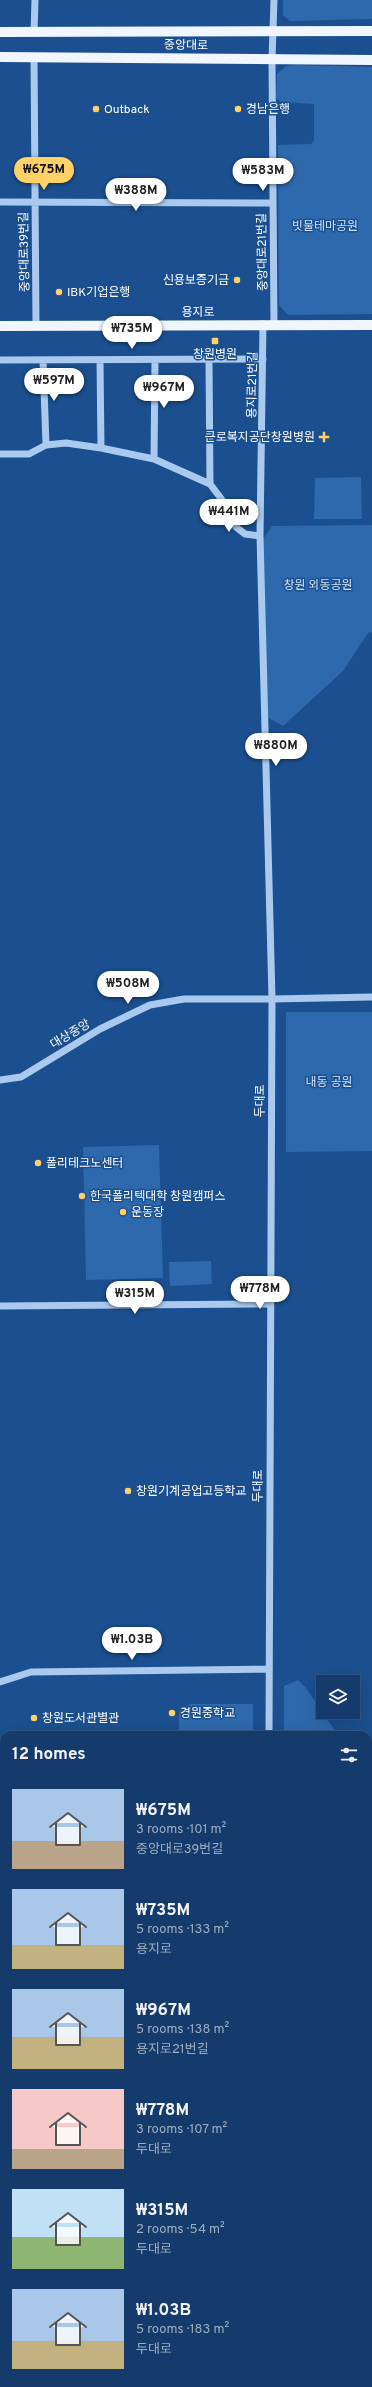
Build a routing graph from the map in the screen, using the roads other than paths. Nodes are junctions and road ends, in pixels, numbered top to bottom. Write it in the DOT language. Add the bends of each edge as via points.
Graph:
graph roads {
  1 [pos="35,0"];
  2 [pos="274,0"];
  3 [pos="372,31"];
  4 [pos="0,32"];
  5 [pos="34,32"];
  6 [pos="274,32"];
  7 [pos="0,57"];
  8 [pos="34,57"];
  9 [pos="272,59"];
  10 [pos="372,60"];
  11 [pos="0,202"];
  12 [pos="35,202"];
  13 [pos="273,203"];
  14 [pos="263,324"];
  15 [pos="274,324"];
  16 [pos="372,325"];
  17 [pos="0,326"];
  18 [pos="36,326"];
  19 [pos="263,359"];
  20 [pos="0,360"];
  21 [pos="43,360"];
  22 [pos="100,360"];
  23 [pos="155,360"];
  24 [pos="209,360"];
  25 [pos="46,445"];
  26 [pos="101,448"];
  27 [pos="0,454"];
  28 [pos="154,459"];
  29 [pos="210,484"];
  30 [pos="260,536"];
  31 [pos="372,997"];
  32 [pos="272,1000"];
  33 [pos="0,1080"];
  34 [pos="269,1304"];
  35 [pos="0,1306"];
  36 [pos="269,1669"];
  37 [pos="0,1682"];
  38 [pos="269,1731"];
  1 -- 5 [label="street"];
  2 -- 6 [label="street, 중앙대로21번길"];
  3 -- 6 [label="main road, 중앙대로"];
  4 -- 5 [label="main road, 중앙대로"];
  5 -- 6 [label="main road, 중앙대로"];
  6 -- 9 [label="street, 중앙대로21번길"];
  7 -- 8 [label="main road, 중앙대로"];
  8 -- 9 [label="main road, 중앙대로"];
  8 -- 12 [label="street, 중앙대로39번길"];
  9 -- 10 [label="main road, 중앙대로"];
  9 -- 13 [label="street, 중앙대로21번길"];
  11 -- 12 [label="street"];
  12 -- 13 [label="street"];
  12 -- 18 [label="street, 중앙대로39번길"];
  13 -- 15 [label="street, 중앙대로21번길"];
  14 -- 15 [label="main road, 용지로"];
  14 -- 18 [label="main road, 용지로"];
  14 -- 19 [label="street, 용지로21번길"];
  15 -- 16 [label="main road, 용지로"];
  17 -- 18 [label="main road, 용지로"];
  19 -- 24 [label="street"];
  19 -- 30 [label="street, 용지로21번길"];
  20 -- 21 [label="street"];
  21 -- 22 [label="street"];
  21 -- 25 [label="street"];
  22 -- 23 [label="street"];
  22 -- 26 [label="street"];
  23 -- 24 [label="street"];
  23 -- 28 [label="street"];
  24 -- 29 [label="street"];
  25 -- 26 [label="street" via="66,443"];
  25 -- 27 [label="street" via="29,454"];
  26 -- 28 [label="street"];
  28 -- 29 [label="street"];
  29 -- 30 [label="street" via="226,505 236,527 245,534"];
  30 -- 32 [label="street, 용지로21번길"];
  31 -- 32 [label="street"];
  32 -- 33 [label="street, 대상중앙" via="184,999 150,1005 100,1029 21,1077"];
  32 -- 34 [label="street, 두대로"];
  34 -- 35 [label="street"];
  34 -- 36 [label="street, 두대로"];
  36 -- 37 [label="street" via="31,1672"];
  36 -- 38 [label="street, 두대로"];
}
